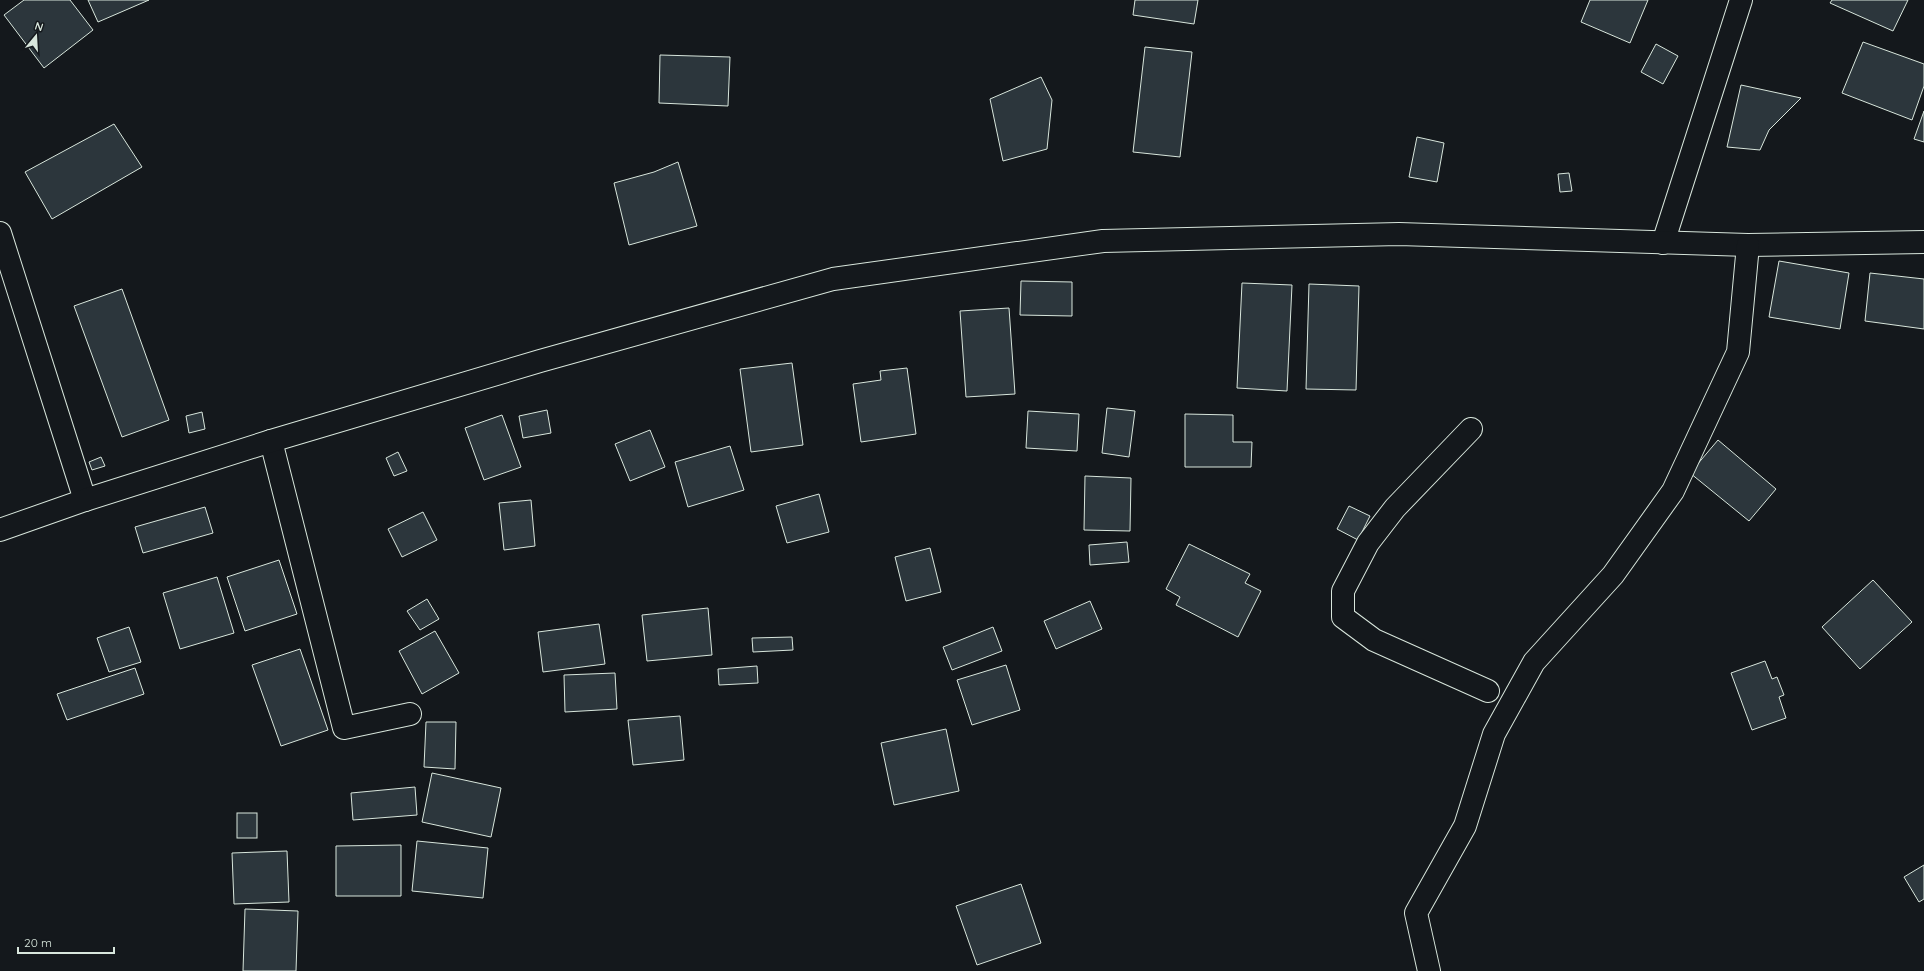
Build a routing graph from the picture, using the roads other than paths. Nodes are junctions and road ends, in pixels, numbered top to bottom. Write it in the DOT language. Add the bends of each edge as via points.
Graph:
graph roads {
  1 [pos="1741,0"];
  2 [pos="0,233"];
  3 [pos="1924,242"];
  4 [pos="1663,243"];
  5 [pos="1748,245"];
  6 [pos="1471,429"];
  7 [pos="271,440"];
  8 [pos="85,500"];
  9 [pos="0,530"];
  10 [pos="1488,691"];
  11 [pos="410,714"];
  12 [pos="1429,971"];
  1 -- 4 [label="street"];
  2 -- 8 [label="street"];
  3 -- 5 [label="street"];
  4 -- 5 [label="street"];
  4 -- 7 [label="street" via="1399,234 1103,241 825,282 540,361"];
  5 -- 12 [label="street" via="1738,352 1673,491 1613,575 1534,662 1494,734 1465,826 1416,913"];
  6 -- 10 [label="street" via="1395,508 1368,543 1343,591 1343,617 1374,640"];
  7 -- 8 [label="street"];
  7 -- 11 [label="street" via="344,728"];
  8 -- 9 [label="street"];
}
